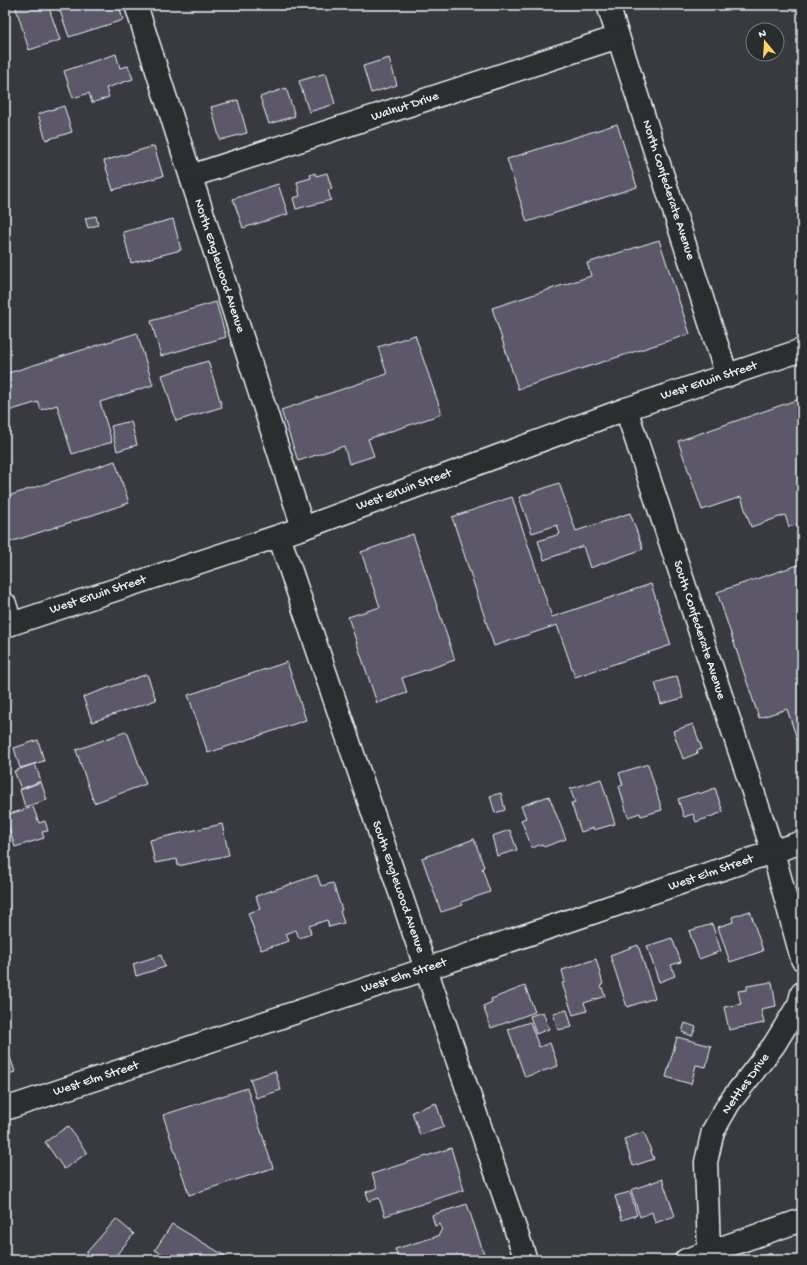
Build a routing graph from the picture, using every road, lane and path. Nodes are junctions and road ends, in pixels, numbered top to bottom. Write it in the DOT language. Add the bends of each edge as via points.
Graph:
graph roads {
  1 [pos="136,5"];
  2 [pos="608,5"];
  3 [pos="618,37"];
  4 [pos="191,176"];
  5 [pos="802,350"];
  6 [pos="727,376"];
  7 [pos="626,409"];
  8 [pos="303,528"];
  9 [pos="279,536"];
  10 [pos="7,618"];
  11 [pos="802,842"];
  12 [pos="773,852"];
  13 [pos="802,959"];
  14 [pos="426,969"];
  15 [pos="802,993"];
  16 [pos="5,1109"];
  17 [pos="802,1220"];
  18 [pos="709,1253"];
  19 [pos="526,1260"];
  20 [pos="686,1260"];
  1 -- 4 [label="street, North Englewood Avenue"];
  2 -- 3 [label="street, North Confederate Avenue"];
  3 -- 4 [label="street, Walnut Drive"];
  3 -- 6 [label="street, North Confederate Avenue"];
  4 -- 8 [label="street, North Englewood Avenue"];
  5 -- 6 [label="street, West Erwin Street"];
  6 -- 7 [label="street, West Erwin Street"];
  7 -- 8 [label="street, West Erwin Street"];
  7 -- 12 [label="street, South Confederate Avenue"];
  8 -- 9 [label="street, West Erwin Street"];
  9 -- 10 [label="street, West Erwin Street"];
  9 -- 14 [label="street, South Englewood Avenue"];
  11 -- 12 [label="street, West Elm Street"];
  12 -- 13 [label="street"];
  12 -- 14 [label="street, West Elm Street"];
  14 -- 16 [label="street, West Elm Street"];
  14 -- 19 [label="street, South Englewood Avenue"];
  15 -- 18 [label="street, Nettles Drive" via="799,1004 774,1045 729,1103 713,1131 706,1162"];
  17 -- 18 [label="street"];
  18 -- 20 [label="street"];
}
